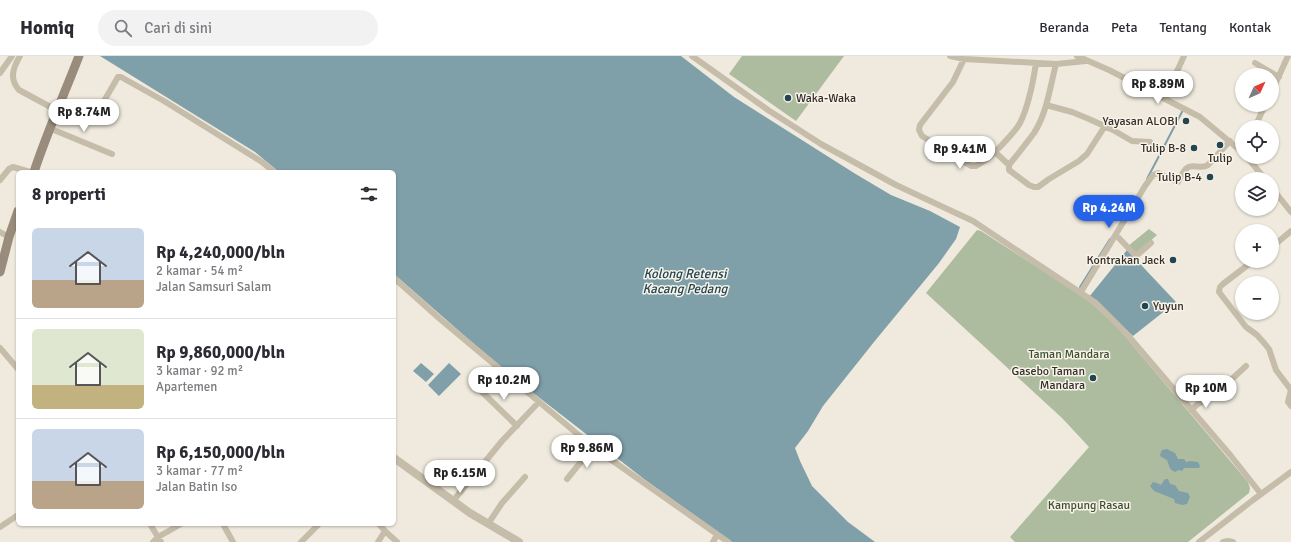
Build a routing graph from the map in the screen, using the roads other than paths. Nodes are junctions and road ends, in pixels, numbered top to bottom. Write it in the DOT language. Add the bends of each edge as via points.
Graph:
graph roads {
  1 [pos="12,56"];
  2 [pos="20,56"];
  3 [pos="79,56"];
  4 [pos="692,56"];
  5 [pos="950,56"];
  6 [pos="1077,56"];
  7 [pos="1184,56"];
  8 [pos="1288,56"];
  9 [pos="964,58"];
  10 [pos="1088,61"];
  11 [pos="1036,63"];
  12 [pos="1255,63"];
  13 [pos="1056,64"];
  14 [pos="1264,68"];
  15 [pos="0,73"];
  16 [pos="1279,77"];
  17 [pos="1165,98"];
  18 [pos="1046,105"];
  19 [pos="58,111"];
  20 [pos="1105,126"];
  21 [pos="49,128"];
  22 [pos="1230,141"];
  23 [pos="1150,142"];
  24 [pos="1235,146"];
  25 [pos="995,152"];
  26 [pos="112,154"];
  27 [pos="1252,164"];
  28 [pos="1009,165"];
  29 [pos="23,170"];
  30 [pos="35,170"];
  31 [pos="272,170"];
  32 [pos="1259,172"];
  33 [pos="0,180"];
  34 [pos="1279,197"];
  35 [pos="1291,212"];
  36 [pos="15,227"];
  37 [pos="1291,231"];
  38 [pos="0,232"];
  39 [pos="1116,235"];
  40 [pos="9,237"];
  41 [pos="1279,241"];
  42 [pos="1152,244"];
  43 [pos="1244,268"];
  44 [pos="0,272"];
  45 [pos="396,280"];
  46 [pos="1081,292"];
  47 [pos="0,348"];
  48 [pos="1246,366"];
  49 [pos="16,367"];
  50 [pos="479,389"];
  51 [pos="1291,390"];
  52 [pos="539,402"];
  53 [pos="1290,404"];
  54 [pos="1191,410"];
  55 [pos="517,426"];
  56 [pos="594,447"];
  57 [pos="396,459"];
  58 [pos="1291,472"];
  59 [pos="525,477"];
  60 [pos="567,479"];
  61 [pos="1261,494"];
  62 [pos="452,501"];
  63 [pos="16,516"];
  64 [pos="488,524"];
  65 [pos="151,526"];
  66 [pos="178,526"];
  67 [pos="224,526"];
  68 [pos="317,526"];
  69 [pos="381,526"];
  70 [pos="0,527"];
  71 [pos="385,531"];
  72 [pos="717,535"];
  73 [pos="160,540"];
  74 [pos="153,542"];
  75 [pos="233,542"];
  76 [pos="301,542"];
  77 [pos="378,542"];
  78 [pos="397,542"];
  79 [pos="519,542"];
  80 [pos="713,542"];
  81 [pos="728,542"];
  82 [pos="1198,542"];
  83 [pos="1223,542"];
  84 [pos="1233,542"];
  1 -- 15 [label="street"];
  2 -- 19 [label="street" via="13,73 15,86"];
  3 -- 19 [label="main road"];
  4 -- 46 [label="street" via="768,110 822,144 896,185 973,221"];
  5 -- 9 [label="street"];
  6 -- 10 [label="street"];
  7 -- 17 [label="street"];
  8 -- 16 [label="street"];
  9 -- 11 [label="street"];
  9 -- 25 [label="street" via="953,82 919,130 922,136 971,166 982,164"];
  10 -- 13 [label="street"];
  10 -- 17 [label="street"];
  11 -- 13 [label="street"];
  11 -- 25 [label="street" via="1020,123"];
  12 -- 14 [label="street"];
  13 -- 18 [label="street"];
  17 -- 22 [label="street" via="1200,117"];
  18 -- 20 [label="street" via="1072,112"];
  18 -- 28 [label="street" via="1034,132"];
  19 -- 21 [label="main road"];
  19 -- 31 [label="street" via="80,120 92,118 121,77 190,117"];
  20 -- 23 [label="street" via="1132,141"];
  20 -- 28 [label="street" via="1087,154 1038,187 1029,185 1009,170"];
  21 -- 26 [label="street"];
  21 -- 30 [label="main road"];
  22 -- 24 [label="street"];
  22 -- 39 [label="street" via="1208,165 1186,168 1178,182 1158,173 1153,175"];
  25 -- 28 [label="street"];
  27 -- 32 [label="street"];
  29 -- 33 [label="street" via="13,167"];
  34 -- 35 [label="street"];
  36 -- 40 [label="main road"];
  37 -- 41 [label="street"];
  38 -- 40 [label="street"];
  39 -- 42 [label="street" via="1136,256"];
  39 -- 46 [label="street"];
  40 -- 44 [label="main road"];
  43 -- 51 [label="street" via="1223,284 1219,292 1246,327 1269,349 1276,370"];
  45 -- 52 [label="street"];
  46 -- 54 [label="street" via="1125,332"];
  47 -- 49 [label="street"];
  48 -- 54 [label="street" via="1213,396"];
  50 -- 55 [label="street"];
  51 -- 53 [label="street"];
  52 -- 55 [label="street"];
  52 -- 56 [label="street"];
  54 -- 61 [label="street"];
  55 -- 62 [label="street"];
  56 -- 60 [label="street"];
  56 -- 72 [label="street"];
  57 -- 62 [label="street"];
  58 -- 61 [label="street"];
  59 -- 64 [label="street"];
  61 -- 82 [label="street"];
  62 -- 64 [label="street"];
  63 -- 70 [label="street"];
  64 -- 79 [label="street"];
  65 -- 73 [label="street"];
  66 -- 73 [label="street"];
  67 -- 75 [label="street"];
  68 -- 76 [label="street"];
  69 -- 71 [label="street"];
  71 -- 77 [label="street"];
  71 -- 78 [label="street"];
  72 -- 80 [label="street"];
  72 -- 81 [label="street"];
  73 -- 74 [label="street"];
  83 -- 84 [label="street"];
}
